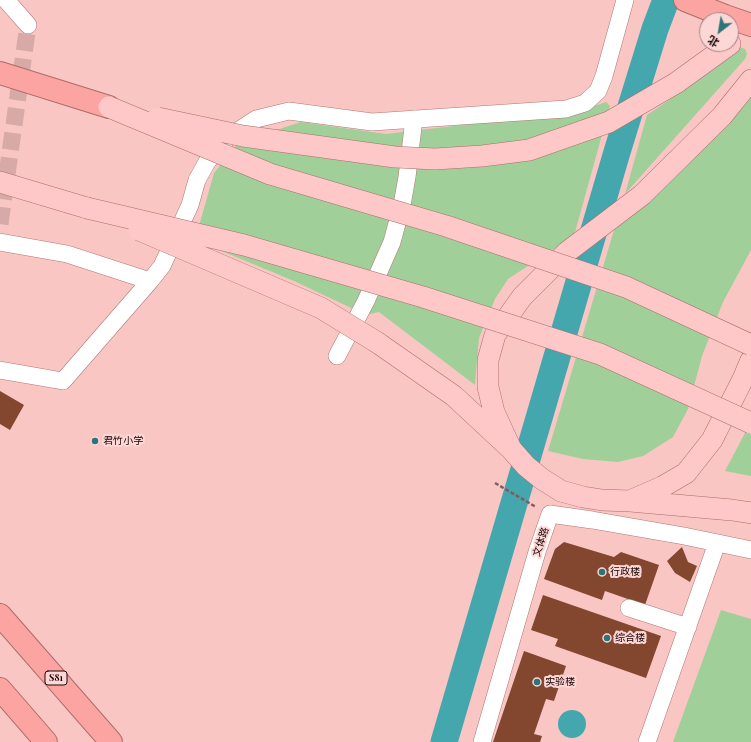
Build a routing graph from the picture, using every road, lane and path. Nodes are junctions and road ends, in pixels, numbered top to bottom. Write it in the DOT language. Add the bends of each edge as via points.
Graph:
graph roads {
  1 [pos="6,0"];
  2 [pos="625,0"];
  3 [pos="688,1"];
  4 [pos="28,25"];
  5 [pos="751,25"];
  6 [pos="751,29"];
  7 [pos="739,38"];
  8 [pos="720,52"];
  9 [pos="0,73"];
  10 [pos="751,80"];
  11 [pos="109,107"];
  12 [pos="414,119"];
  13 [pos="0,182"];
  14 [pos="87,208"];
  15 [pos="0,242"];
  16 [pos="150,281"];
  17 [pos="751,345"];
  18 [pos="337,356"];
  19 [pos="751,360"];
  20 [pos="0,370"];
  21 [pos="751,423"];
  22 [pos="510,449"];
  23 [pos="495,483"];
  24 [pos="630,501"];
  25 [pos="540,510"];
  26 [pos="751,513"];
  27 [pos="717,543"];
  28 [pos="751,550"];
  29 [pos="629,608"];
  30 [pos="0,615"];
  31 [pos="688,627"];
  32 [pos="0,689"];
  33 [pos="0,712"];
  34 [pos="31,742"];
  35 [pos="46,742"];
  36 [pos="111,742"];
  37 [pos="482,742"];
  38 [pos="647,742"];
  1 -- 4 [label="street"];
  2 -- 12 [label="street" via="604,76 598,91 585,103 566,109"];
  3 -- 5 [label="highway"];
  6 -- 7 [label="main road"];
  8 -- 11 [label="main road, bridge" via="676,83 609,122 529,150 482,156 435,159 388,156 243,136"];
  9 -- 11 [label="highway"];
  10 -- 22 [label="main road" via="722,116 642,195 567,252 522,297 495,335 488,360 488,387 494,412"];
  11 -- 17 [label="main road, bridge" via="270,174 446,226 626,287"];
  12 -- 16 [label="street" via="372,122 290,111 256,119 227,138 207,162 197,180 190,205 162,266"];
  12 -- 18 [label="street" via="402,205 392,242 366,301"];
  13 -- 14 [label="main road"];
  14 -- 21 [label="main road, bridge" via="251,247 423,297 585,349"];
  14 -- 22 [label="main road, bridge" via="321,308 378,343 454,396"];
  15 -- 16 [label="street" via="67,254"];
  16 -- 20 [label="street" via="63,381"];
  19 -- 24 [label="main road" via="712,440 686,473"];
  22 -- 24 [label="main road" via="542,480 561,491 602,500"];
  23 -- 25 [label="path"];
  24 -- 26 [label="main road"];
  27 -- 28 [label="street, 文体路"];
  27 -- 31 [label="street"];
  27 -- 37 [label="street, 文体路" via="550,514"];
  29 -- 31 [label="street"];
  30 -- 36 [label="highway, S81"];
  31 -- 38 [label="street"];
  32 -- 35 [label="highway"];
  33 -- 34 [label="highway"];
}
